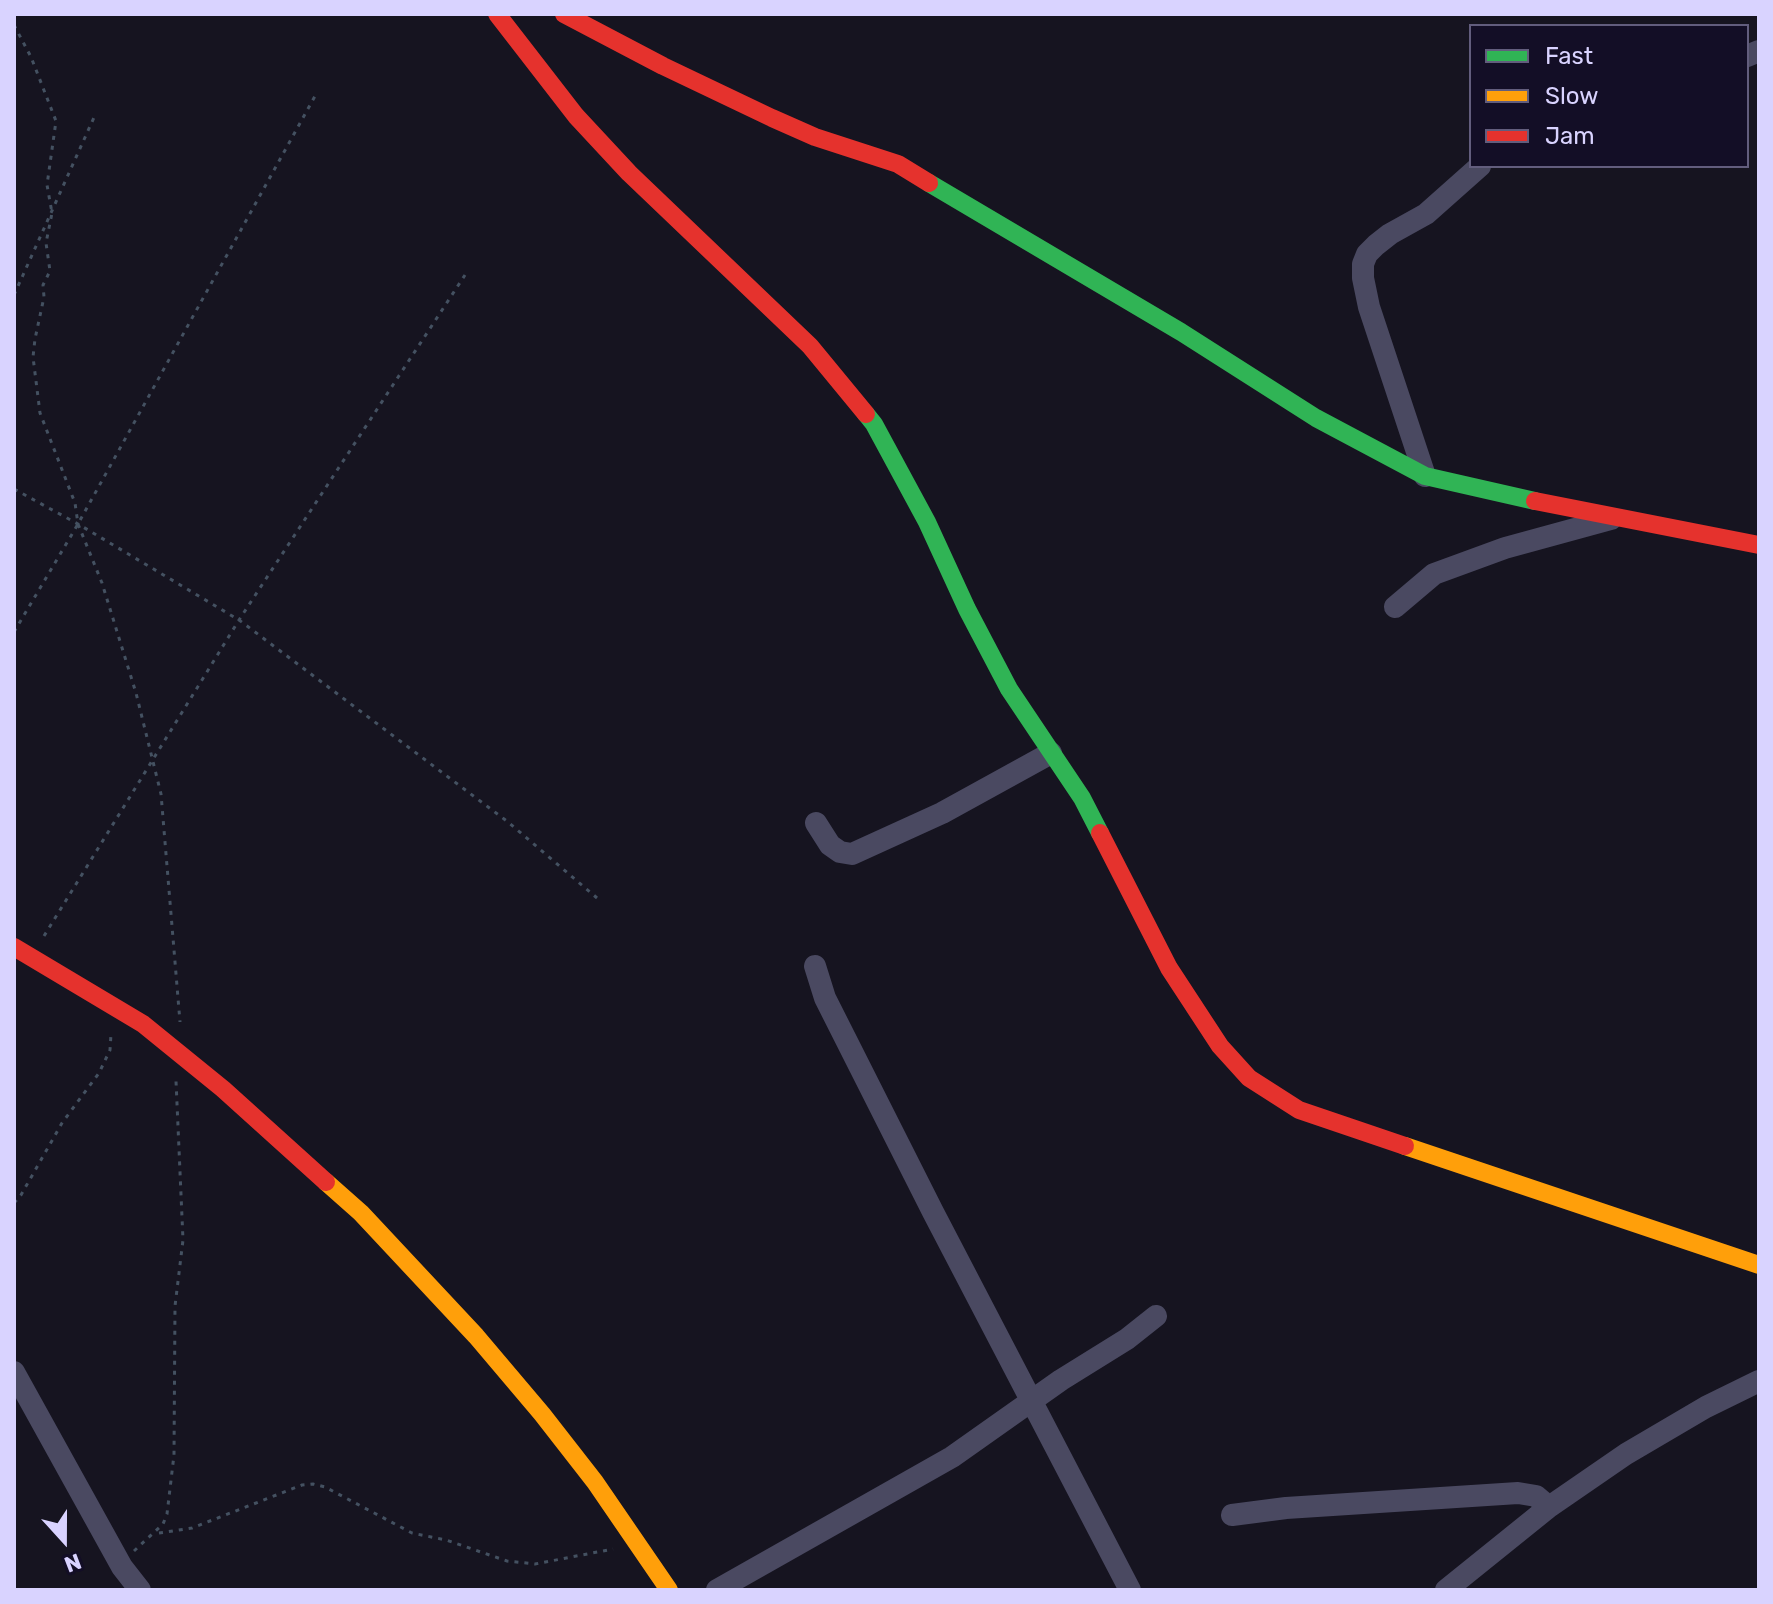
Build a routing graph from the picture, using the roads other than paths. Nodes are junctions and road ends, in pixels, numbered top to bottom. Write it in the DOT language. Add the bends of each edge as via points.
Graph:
graph roads {
  1 [pos="497,14"];
  2 [pos="564,14"];
  3 [pos="1478,168"];
  4 [pos="1425,476"];
  5 [pos="1616,518"];
  6 [pos="1759,545"];
  7 [pos="1395,607"];
  8 [pos="1051,753"];
  9 [pos="816,823"];
  10 [pos="14,947"];
  11 [pos="815,966"];
  12 [pos="1759,1265"];
  13 [pos="1156,1316"];
  14 [pos="14,1372"];
  15 [pos="1759,1381"];
  16 [pos="1030,1402"];
  17 [pos="1549,1507"];
  18 [pos="1232,1515"];
  19 [pos="140,1590"];
  20 [pos="669,1590"];
  21 [pos="717,1590"];
  22 [pos="1130,1590"];
  23 [pos="1446,1590"];
  1 -- 8 [label="street" via="576,116 801,337 874,424 1009,689"];
  2 -- 4 [label="street" via="772,118 898,164 1316,418"];
  3 -- 4 [label="street" via="1426,214 1376,245 1363,264 1369,307"];
  4 -- 5 [label="street"];
  5 -- 6 [label="street"];
  5 -- 7 [label="street" via="1446,569"];
  8 -- 9 [label="street" via="942,813 852,854 830,845"];
  8 -- 12 [label="street" via="1082,798 1169,968 1220,1046 1249,1078 1299,1110"];
  10 -- 20 [label="street" via="143,1024 339,1194 417,1271 542,1414"];
  11 -- 16 [label="street" via="825,998"];
  13 -- 16 [label="street"];
  14 -- 19 [label="street" via="122,1567"];
  15 -- 17 [label="street" via="1663,1431"];
  16 -- 21 [label="street" via="952,1457"];
  16 -- 22 [label="street"];
  17 -- 18 [label="street" via="1536,1496 1518,1493"];
  17 -- 23 [label="street"];
}
